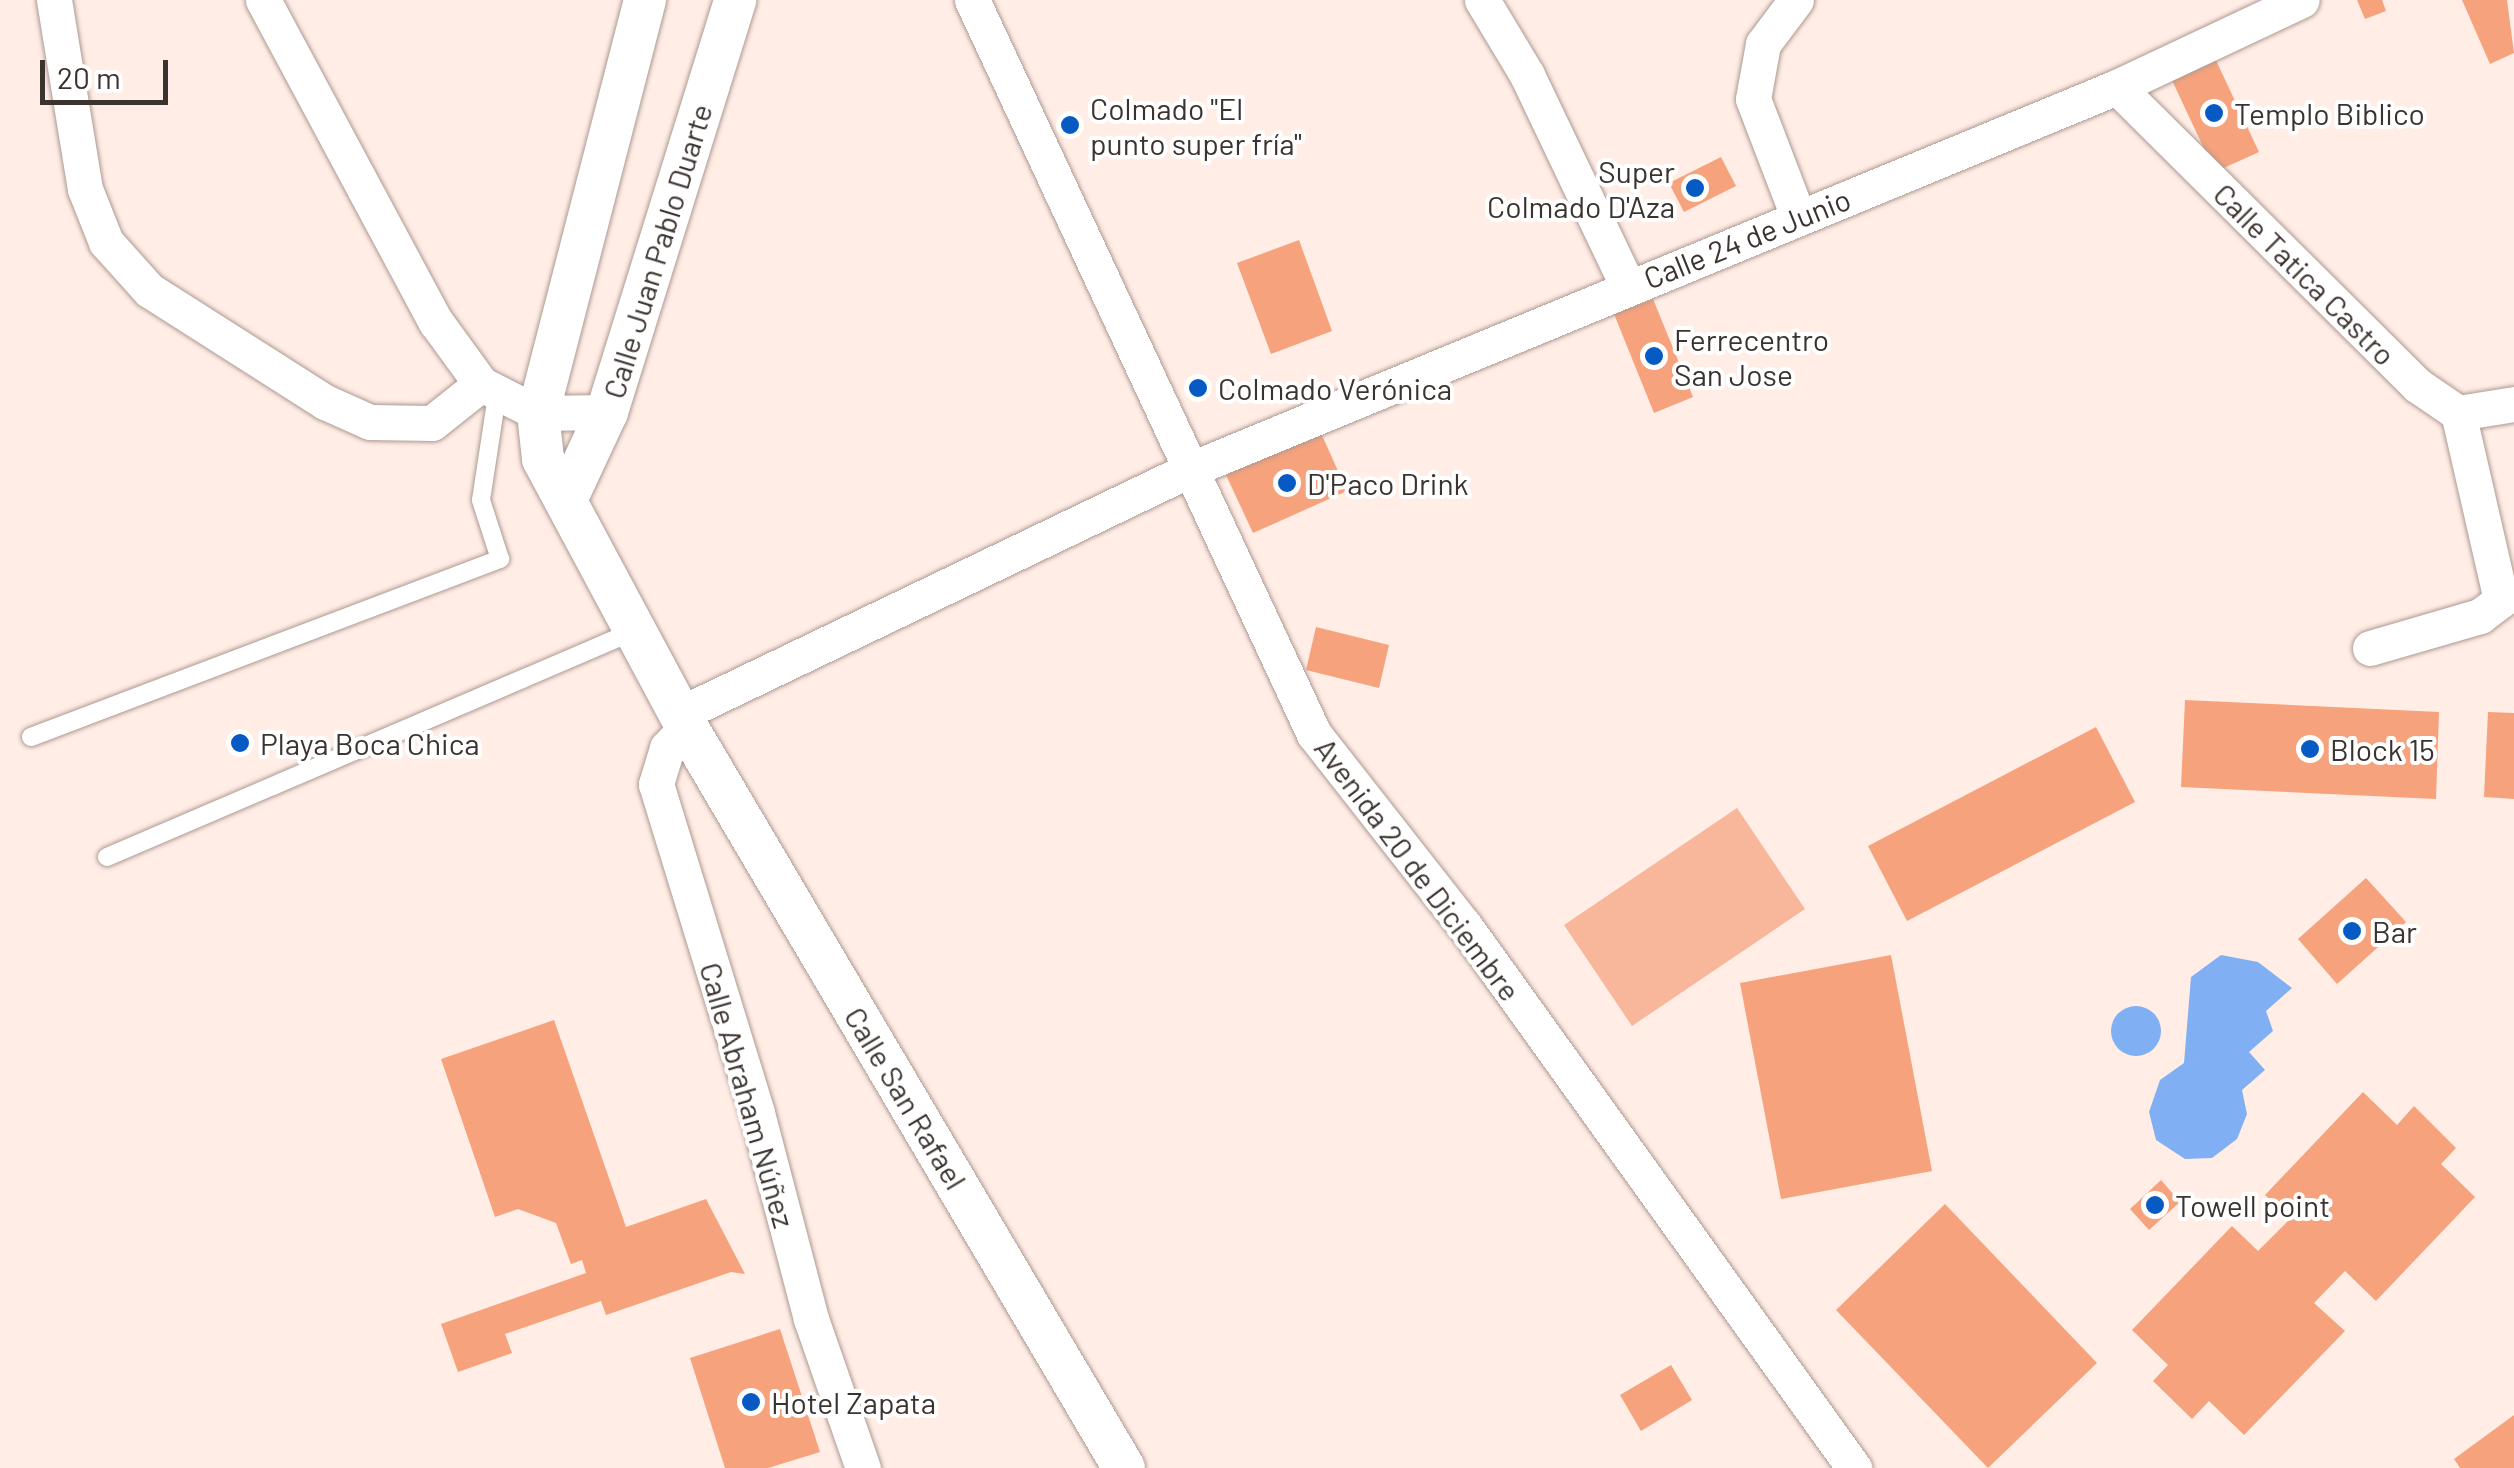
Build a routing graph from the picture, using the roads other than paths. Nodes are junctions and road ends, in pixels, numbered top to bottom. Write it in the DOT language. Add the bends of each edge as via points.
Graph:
graph roads {
  1 [pos="54,0"];
  2 [pos="263,0"];
  3 [pos="645,0"];
  4 [pos="735,0"];
  5 [pos="972,0"];
  6 [pos="1482,0"];
  7 [pos="1796,0"];
  8 [pos="2228,0"];
  9 [pos="2302,0"];
  10 [pos="2221,39"];
  11 [pos="2117,87"];
  12 [pos="1798,216"];
  13 [pos="1628,286"];
  14 [pos="489,390"];
  15 [pos="2514,404"];
  16 [pos="607,412"];
  17 [pos="538,413"];
  18 [pos="2458,413"];
  19 [pos="1189,470"];
  20 [pos="567,498"];
  21 [pos="632,632"];
  22 [pos="2370,648"];
  23 [pos="683,721"];
  24 [pos="32,737"];
  25 [pos="107,857"];
  26 [pos="861,1467"];
  27 [pos="1124,1468"];
  28 [pos="1854,1468"];
  1 -- 14 [label="street" via="85,189 106,242 149,290 326,402 370,422 432,422"];
  2 -- 14 [label="street" via="436,322"];
  3 -- 17 [label="street"];
  4 -- 16 [label="street, Calle Juan Pablo Duarte"];
  5 -- 19 [label="street, Avenida 20 de Diciembre"];
  6 -- 13 [label="street" via="1527,75"];
  7 -- 12 [label="street" via="1763,44 1754,99"];
  8 -- 10 [label="street"];
  9 -- 10 [label="street, Calle 24 de Junio"];
  10 -- 11 [label="street, Calle 24 de Junio"];
  11 -- 12 [label="street, Calle 24 de Junio"];
  11 -- 18 [label="street, Calle Tatica Castro" via="2417,385"];
  12 -- 13 [label="street, Calle 24 de Junio"];
  13 -- 19 [label="street, Calle 24 de Junio"];
  14 -- 17 [label="street"];
  14 -- 24 [label="lane" via="481,500 500,559"];
  15 -- 18 [label="street"];
  16 -- 17 [label="street"];
  16 -- 20 [label="street, Calle Juan Pablo Duarte"];
  17 -- 20 [label="street" via="544,460"];
  18 -- 22 [label="street" via="2501,600 2480,616"];
  19 -- 23 [label="street, Calle 24 de Junio"];
  19 -- 28 [label="street, Avenida 20 de Diciembre" via="1314,734 1464,924"];
  20 -- 21 [label="street"];
  21 -- 23 [label="street"];
  21 -- 25 [label="lane"];
  23 -- 26 [label="street, Calle Abraham Núñez" via="656,784 757,1113 811,1320"];
  23 -- 27 [label="street, Calle San Rafael"];
}
